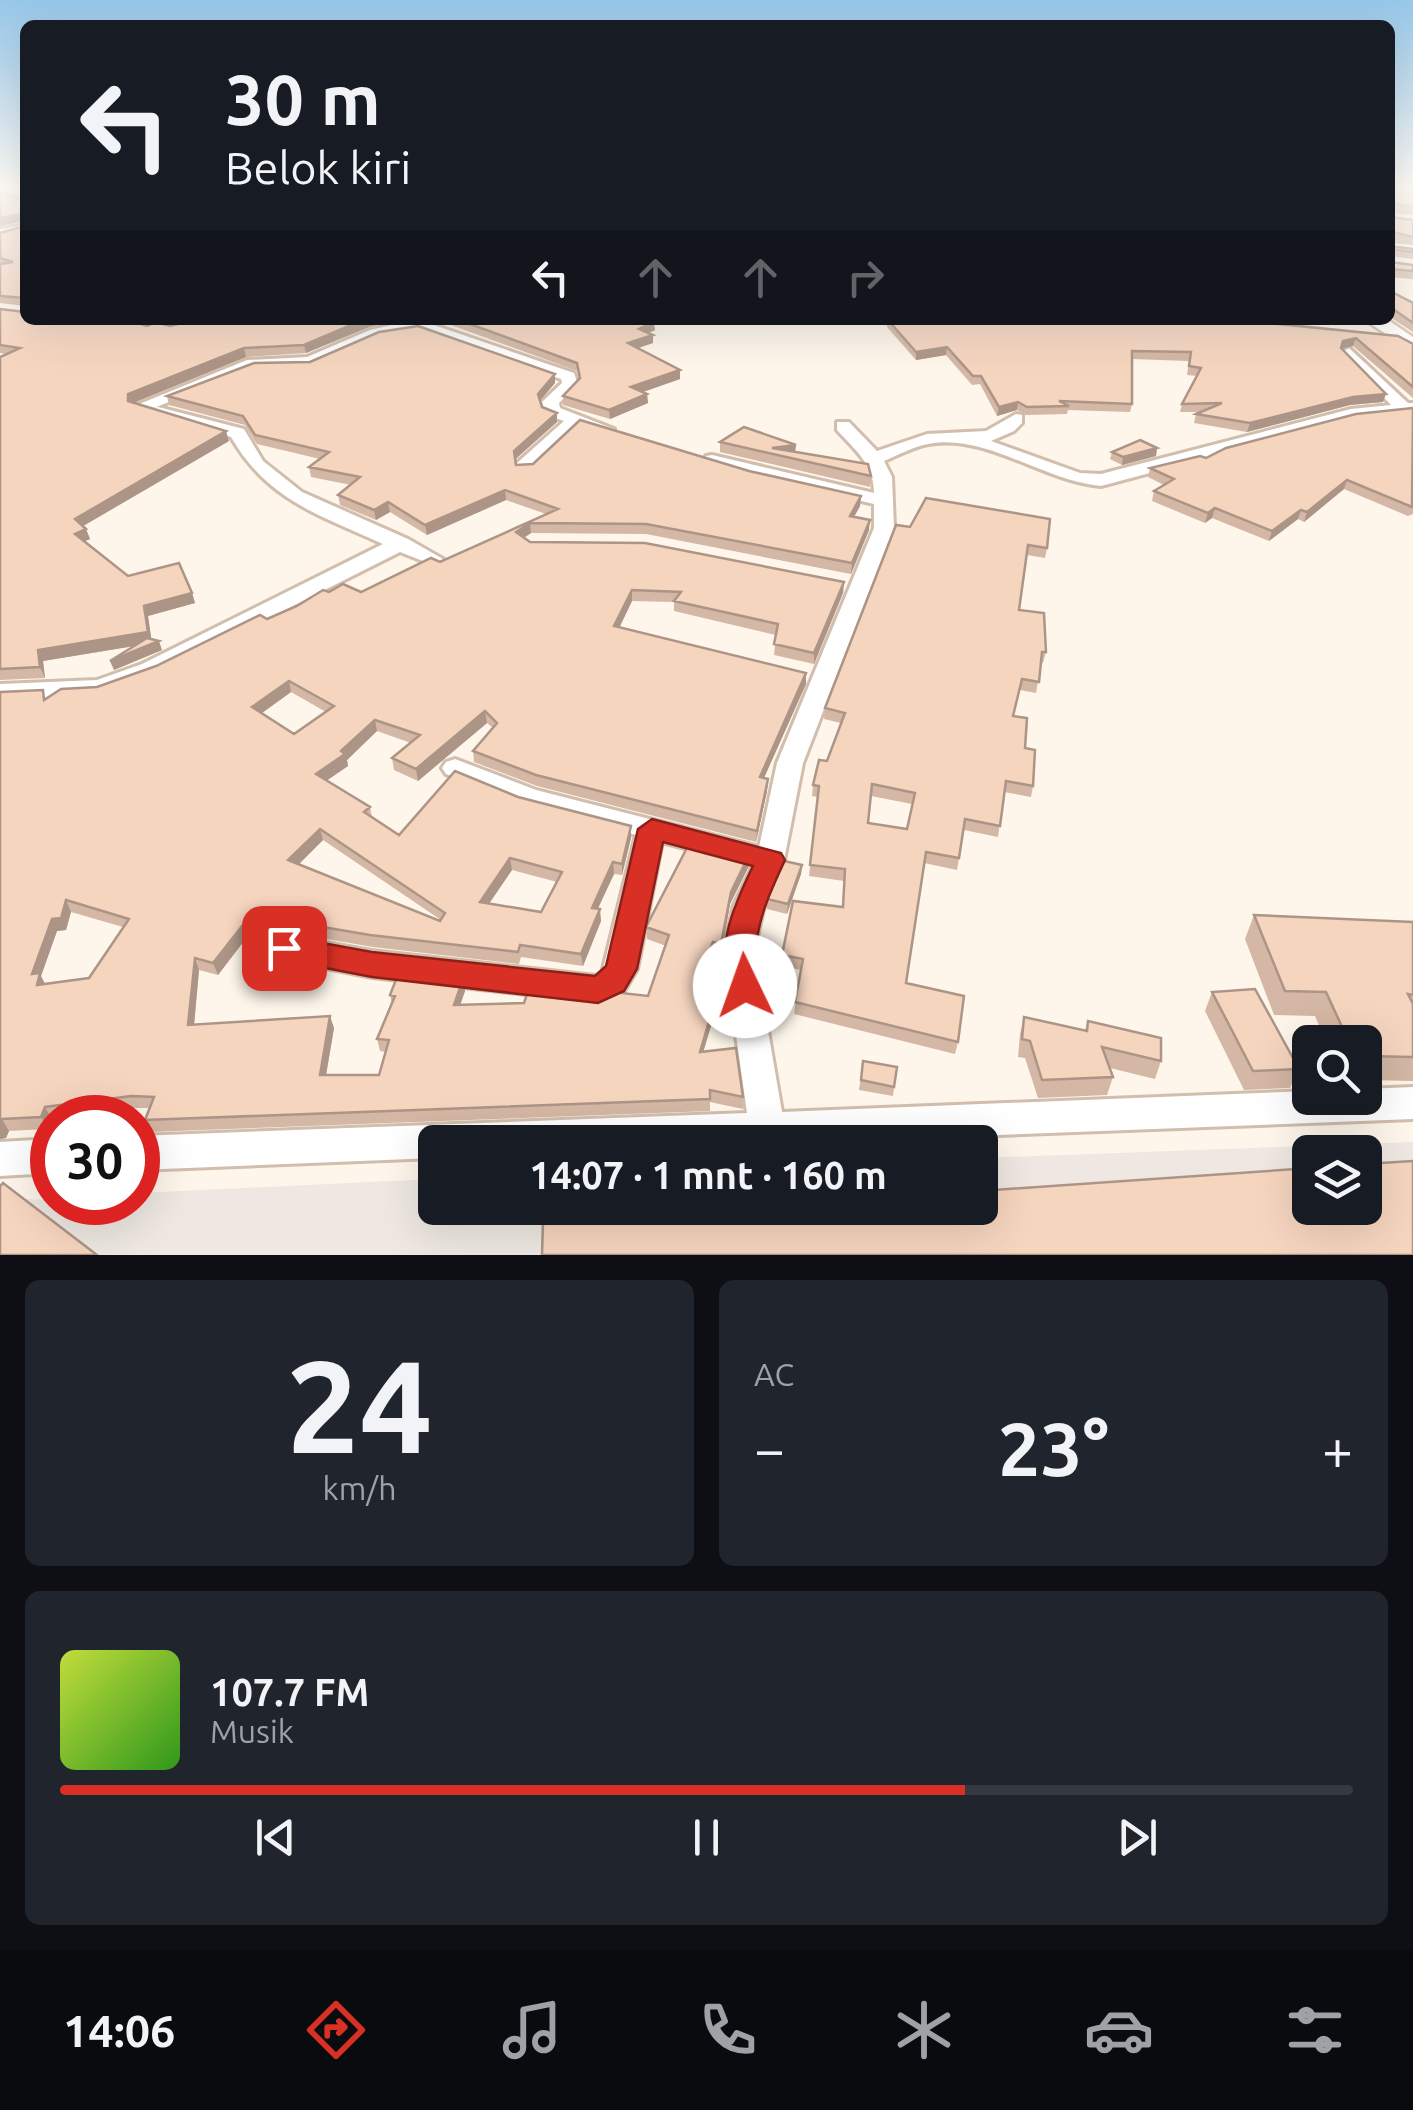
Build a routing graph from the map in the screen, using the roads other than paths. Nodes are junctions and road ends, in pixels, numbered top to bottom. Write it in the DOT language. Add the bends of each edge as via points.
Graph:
graph roads {
  1 [pos="410,325"];
  2 [pos="426,325"];
  3 [pos="1367,327"];
  4 [pos="1406,341"];
  5 [pos="1350,353"];
  6 [pos="1408,408"];
  7 [pos="1016,418"];
  8 [pos="576,419"];
  9 [pos="843,426"];
  10 [pos="626,435"];
  11 [pos="973,440"];
  12 [pos="701,457"];
  13 [pos="874,459"];
  14 [pos="524,468"];
  15 [pos="884,500"];
  16 [pos="401,543"];
  17 [pos="433,559"];
  18 [pos="0,692"];
  19 [pos="456,768"];
  20 [pos="652,829"];
  21 [pos="770,860"];
  22 [pos="284,948"];
  23 [pos="1413,1103"];
  24 [pos="767,1125"];
  25 [pos="845,1125"];
  26 [pos="418,1142"];
  27 [pos="160,1152"];
  28 [pos="30,1157"];
  29 [pos="0,1158"];
  1 -- 16 [label="street" via="375,332 310,362 254,362 140,407 238,433 256,464 294,496"];
  2 -- 8 [label="street" via="568,376 570,384 549,406"];
  3 -- 4 [label="street"];
  5 -- 6 [label="street"];
  6 -- 11 [label="street" via="1351,414 1101,480 1076,478"];
  7 -- 11 [label="street" via="1007,429"];
  8 -- 10 [label="street"];
  8 -- 14 [label="street"];
  9 -- 13 [label="street"];
  11 -- 13 [label="street" via="926,440"];
  12 -- 15 [label="street"];
  13 -- 15 [label="street"];
  15 -- 21 [label="street" via="884,528 852,584 817,675 782,790"];
  16 -- 17 [label="street"];
  16 -- 18 [label="street" via="150,669 100,686"];
  19 -- 20 [label="street" via="529,798"];
  20 -- 21 [label="street"];
  20 -- 22 [label="street" via="621,969 598,990"];
  21 -- 24 [label="street" via="749,905 740,950"];
  23 -- 25 [label="street"];
  26 -- 27 [label="street"];
  28 -- 29 [label="street"];
}
